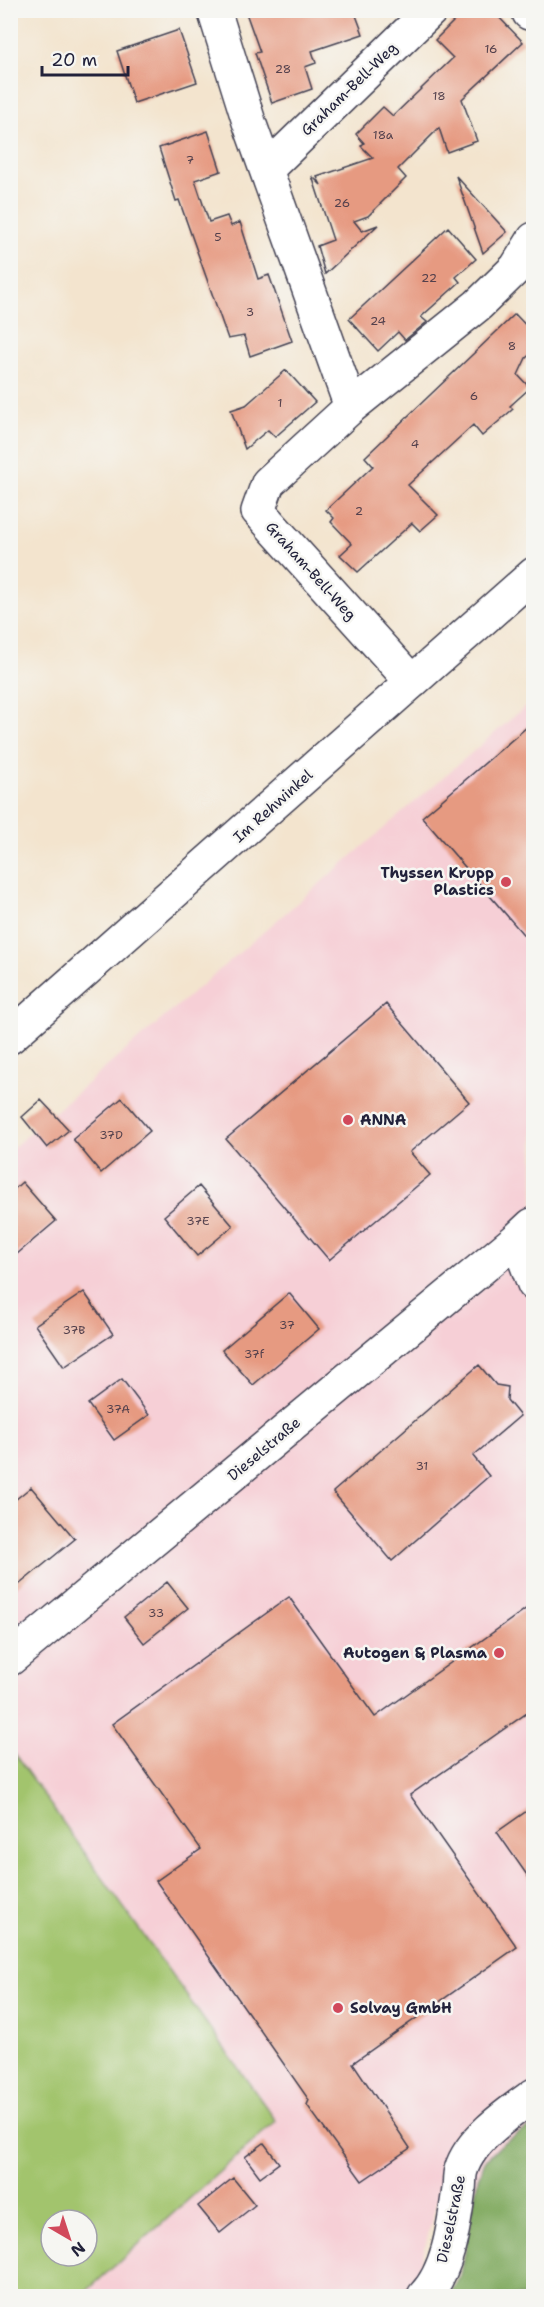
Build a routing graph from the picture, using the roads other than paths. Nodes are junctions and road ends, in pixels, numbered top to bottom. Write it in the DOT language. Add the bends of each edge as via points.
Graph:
graph roads {
  1 [pos="213,10"];
  2 [pos="431,10"];
  3 [pos="268,168"];
  4 [pos="534,239"];
  5 [pos="351,407"];
  6 [pos="534,574"];
  7 [pos="412,682"];
  8 [pos="10,1037"];
  9 [pos="525,1231"];
  10 [pos="534,1284"];
  11 [pos="10,1659"];
  12 [pos="534,2095"];
  13 [pos="424,2296"];
  1 -- 3 [label="street"];
  2 -- 3 [label="street, Graham-Bell-Weg"];
  3 -- 5 [label="street"];
  4 -- 5 [label="street, Graham-Bell-Weg" via="516,268 478,305"];
  5 -- 7 [label="street, Graham-Bell-Weg" via="268,483 258,512"];
  6 -- 7 [label="street, Im Rehwinkel"];
  7 -- 8 [label="street, Im Rehwinkel"];
  9 -- 10 [label="street, Dieselstraße"];
  9 -- 11 [label="street, Dieselstraße"];
  12 -- 13 [label="street, Dieselstraße" via="471,2151 461,2170 442,2268"];
}
